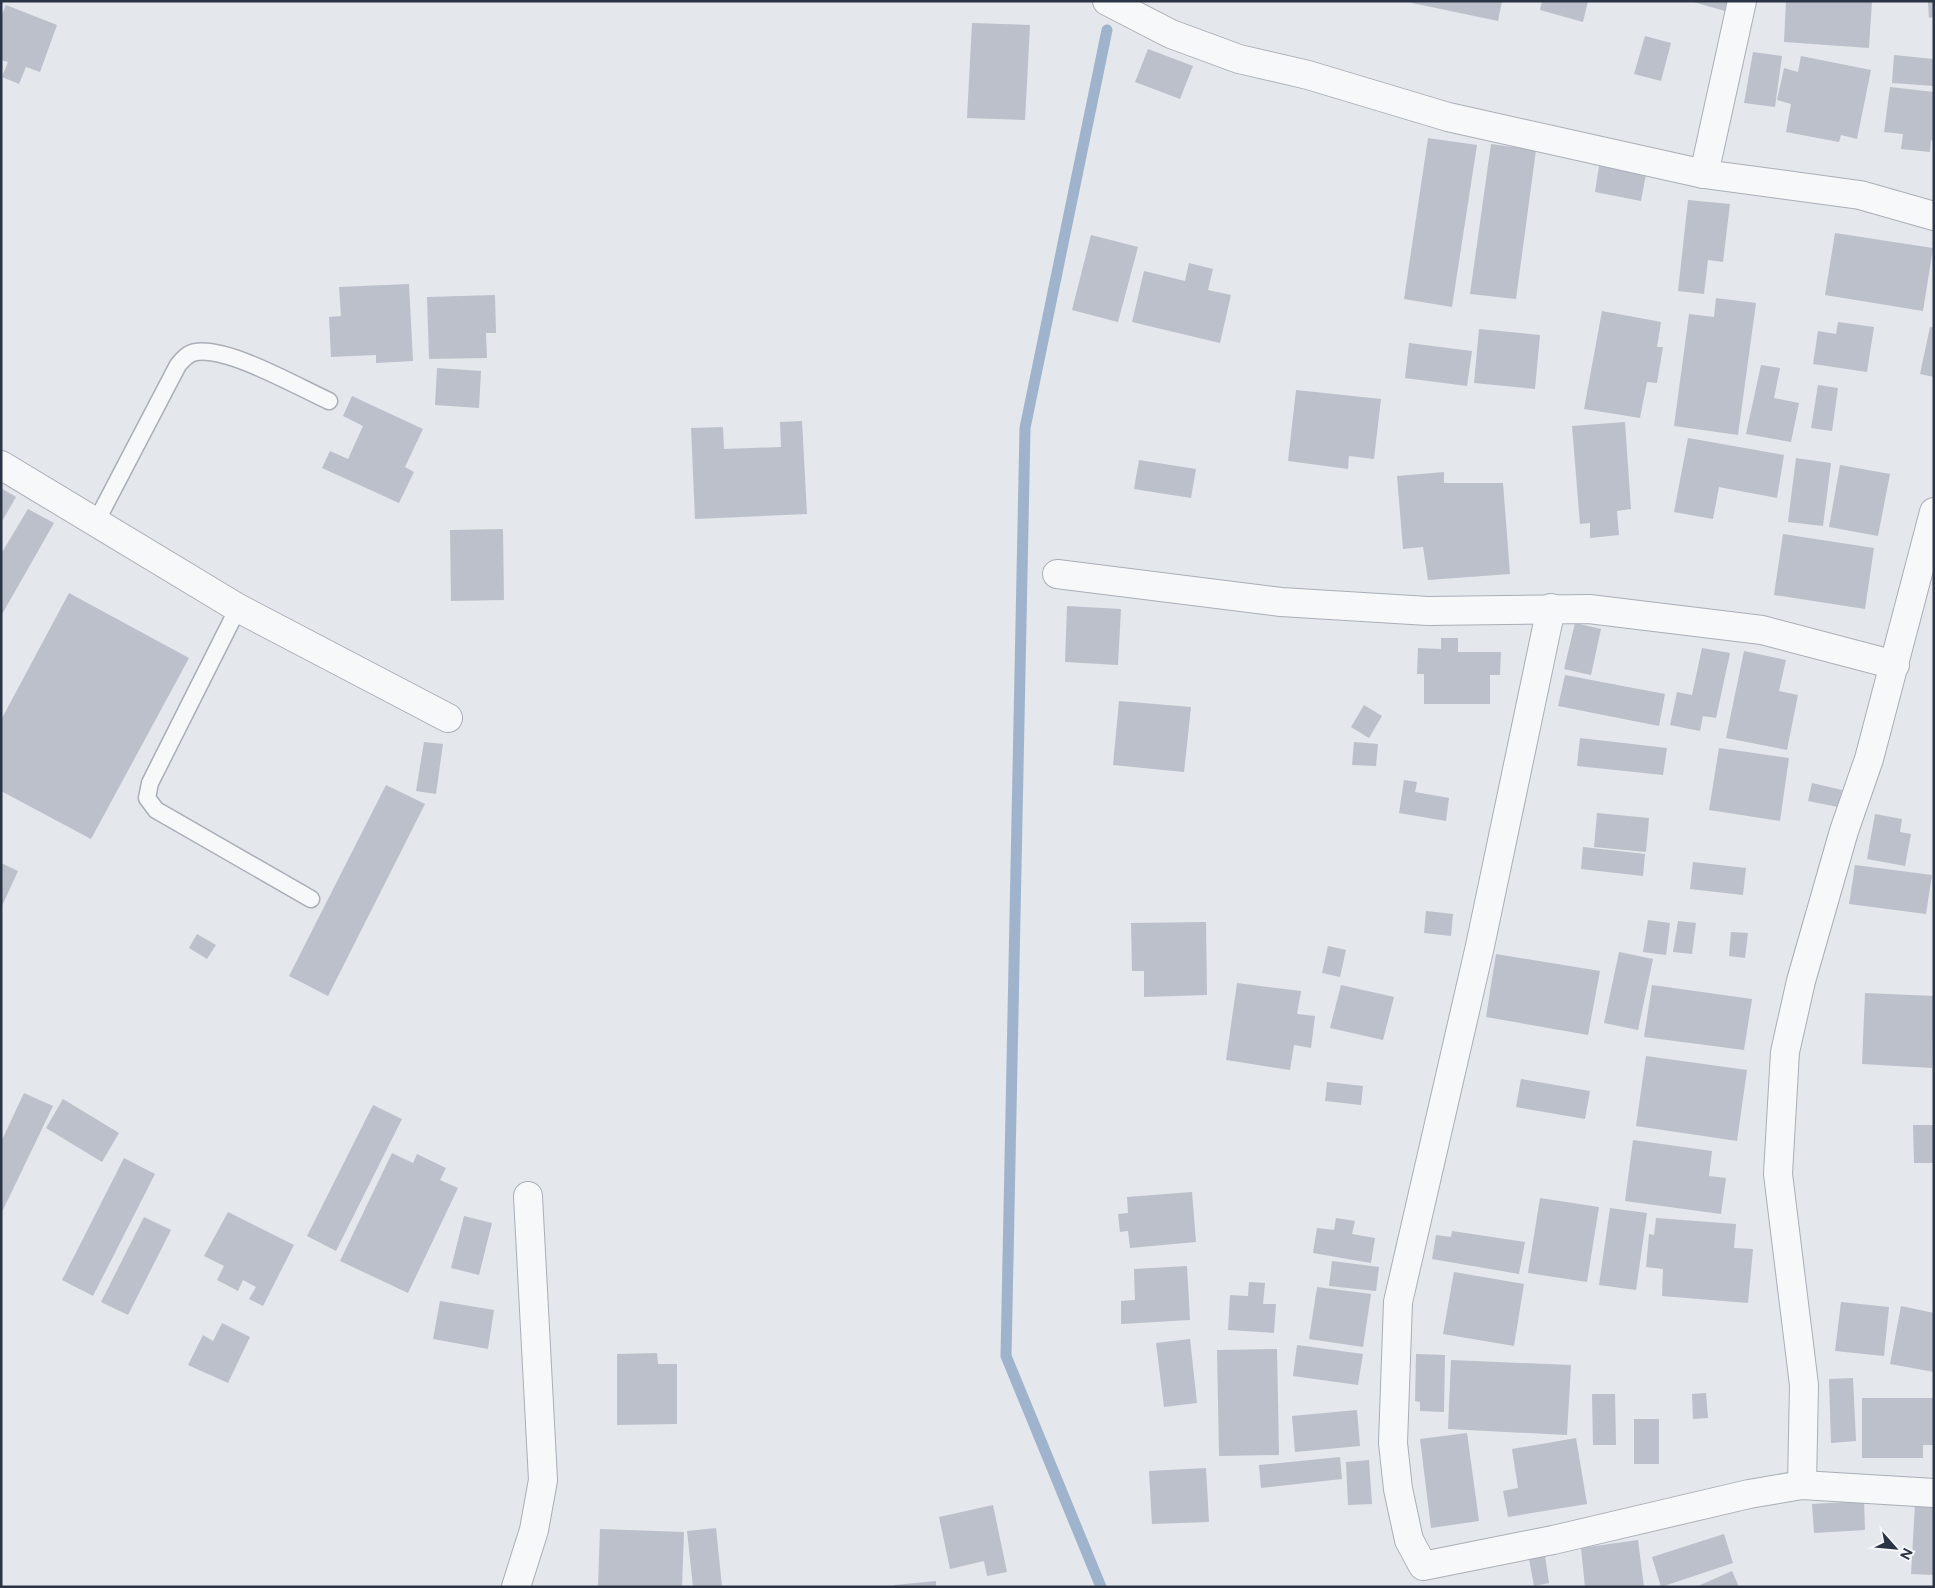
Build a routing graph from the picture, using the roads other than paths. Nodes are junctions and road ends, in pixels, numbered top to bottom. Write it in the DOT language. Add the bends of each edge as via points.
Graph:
graph roads {
  1 [pos="1107,1"];
  2 [pos="1742,1"];
  3 [pos="1704,174"];
  4 [pos="1934,216"];
  5 [pos="329,401"];
  6 [pos="1,466"];
  7 [pos="1934,512"];
  8 [pos="96,522"];
  9 [pos="1057,574"];
  10 [pos="238,608"];
  11 [pos="1550,608"];
  12 [pos="1895,665"];
  13 [pos="448,718"];
  14 [pos="311,899"];
  15 [pos="528,1196"];
  16 [pos="1802,1485"];
  17 [pos="1934,1493"];
  18 [pos="1427,1576"];
  19 [pos="516,1587"];
  1 -- 3 [label="street" via="1171,34 1239,59 1308,75 1448,117"];
  2 -- 3 [label="street"];
  3 -- 4 [label="street" via="1860,195"];
  5 -- 8 [label="lane" via="243,361 208,352 185,356"];
  6 -- 8 [label="street"];
  7 -- 12 [label="street"];
  8 -- 10 [label="street"];
  9 -- 11 [label="street" via="1281,602 1428,610"];
  10 -- 13 [label="street"];
  10 -- 14 [label="lane" via="150,783 148,798 156,810"];
  11 -- 12 [label="street" via="1589,609 1762,630"];
  11 -- 18 [label="street" via="1480,946 1398,1302 1393,1443 1398,1489 1409,1540"];
  12 -- 16 [label="street" via="1869,759 1818,917 1785,1052 1778,1174 1804,1385"];
  15 -- 19 [label="street" via="543,1480 534,1530"];
  16 -- 17 [label="street"];
  16 -- 18 [label="street" via="1749,1494 1553,1540"];
}
